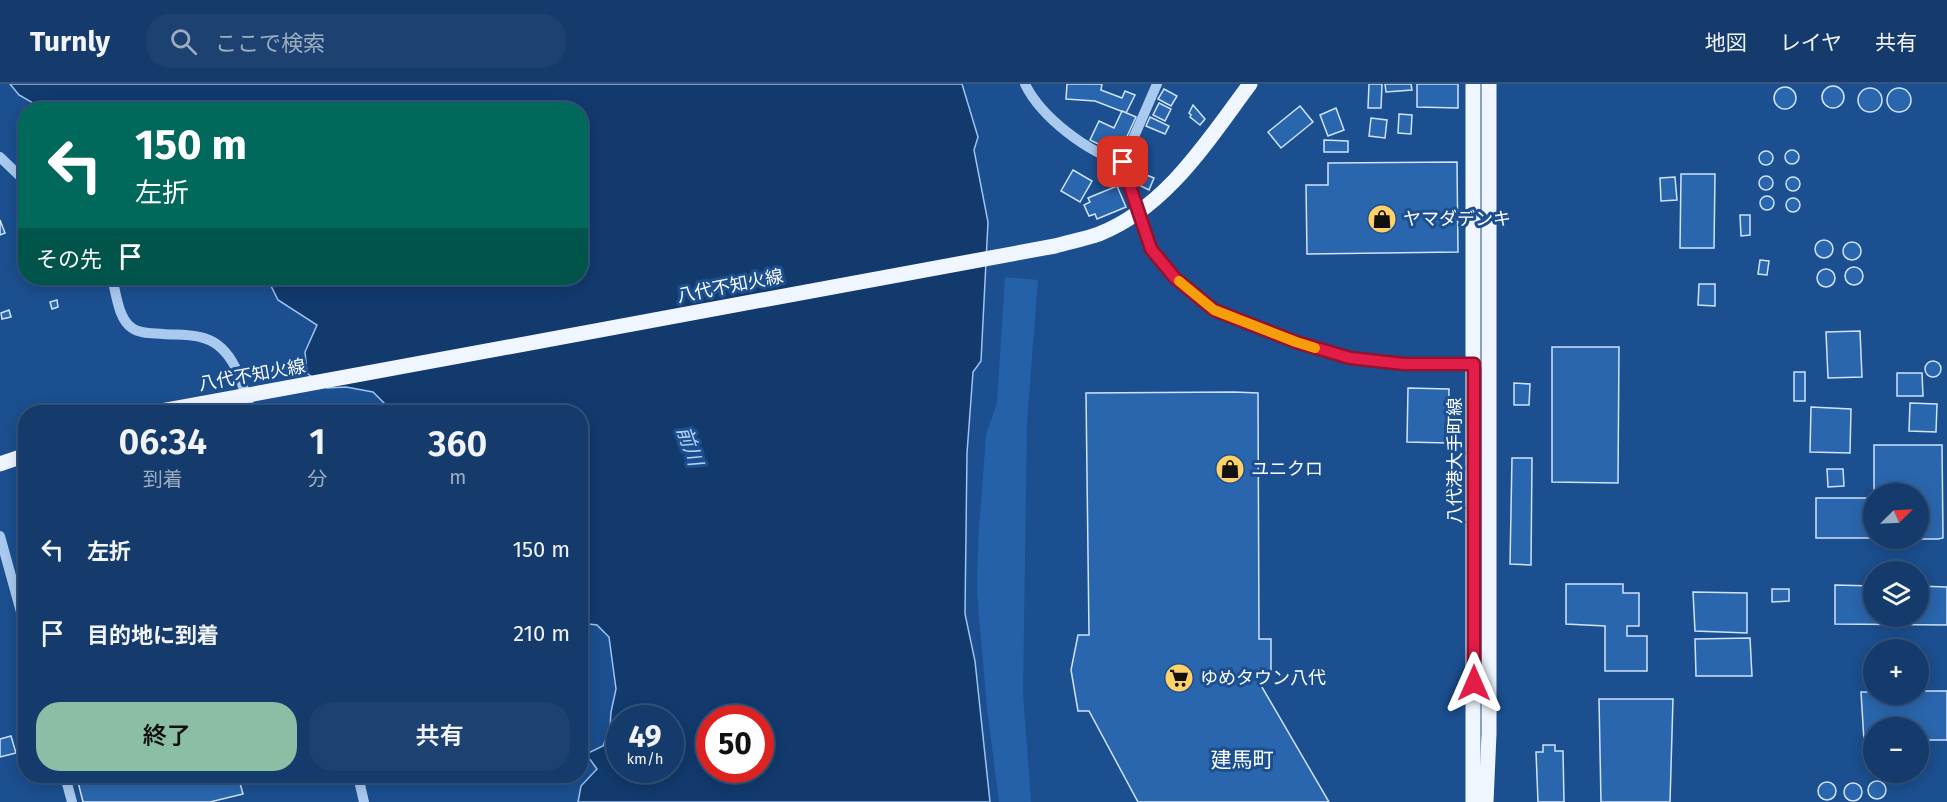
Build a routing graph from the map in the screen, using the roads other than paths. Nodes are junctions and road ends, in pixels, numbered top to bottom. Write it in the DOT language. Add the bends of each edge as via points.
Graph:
graph roads {
  1 [pos="1025,84"];
  2 [pos="1157,84"];
  3 [pos="1250,84"];
  4 [pos="1473,84"];
  5 [pos="1489,84"];
  6 [pos="0,157"];
  7 [pos="1123,162"];
  8 [pos="18,174"];
  9 [pos="114,285"];
  10 [pos="1481,365"];
  11 [pos="196,405"];
  12 [pos="249,405"];
  13 [pos="18,458"];
  14 [pos="0,464"];
  15 [pos="0,536"];
  16 [pos="18,601"];
  17 [pos="67,783"];
  18 [pos="360,783"];
  19 [pos="72,802"];
  20 [pos="364,802"];
  21 [pos="1473,802"];
  22 [pos="1485,802"];
  1 -- 7 [label="street" via="1064,130 1107,158"];
  2 -- 7 [label="street"];
  3 -- 11 [label="main road, 八代不知火線" via="1192,160 1151,203 1099,234 1055,246"];
  4 -- 10 [label="main road, 八代港大手町線"];
  5 -- 10 [label="main road, 八代港大手町線"];
  6 -- 8 [label="street"];
  7 -- 10 [label="street" via="1151,249 1175,278 1214,310 1350,358 1404,364"];
  9 -- 12 [label="street" via="123,317 131,328 144,333 200,337 219,344 232,361"];
  10 -- 21 [label="main road, 八代港大手町線"];
  10 -- 22 [label="main road, 八代港大手町線" via="1489,734"];
  13 -- 14 [label="main road"];
  15 -- 16 [label="street"];
  17 -- 19 [label="street"];
  18 -- 20 [label="street"];
}
